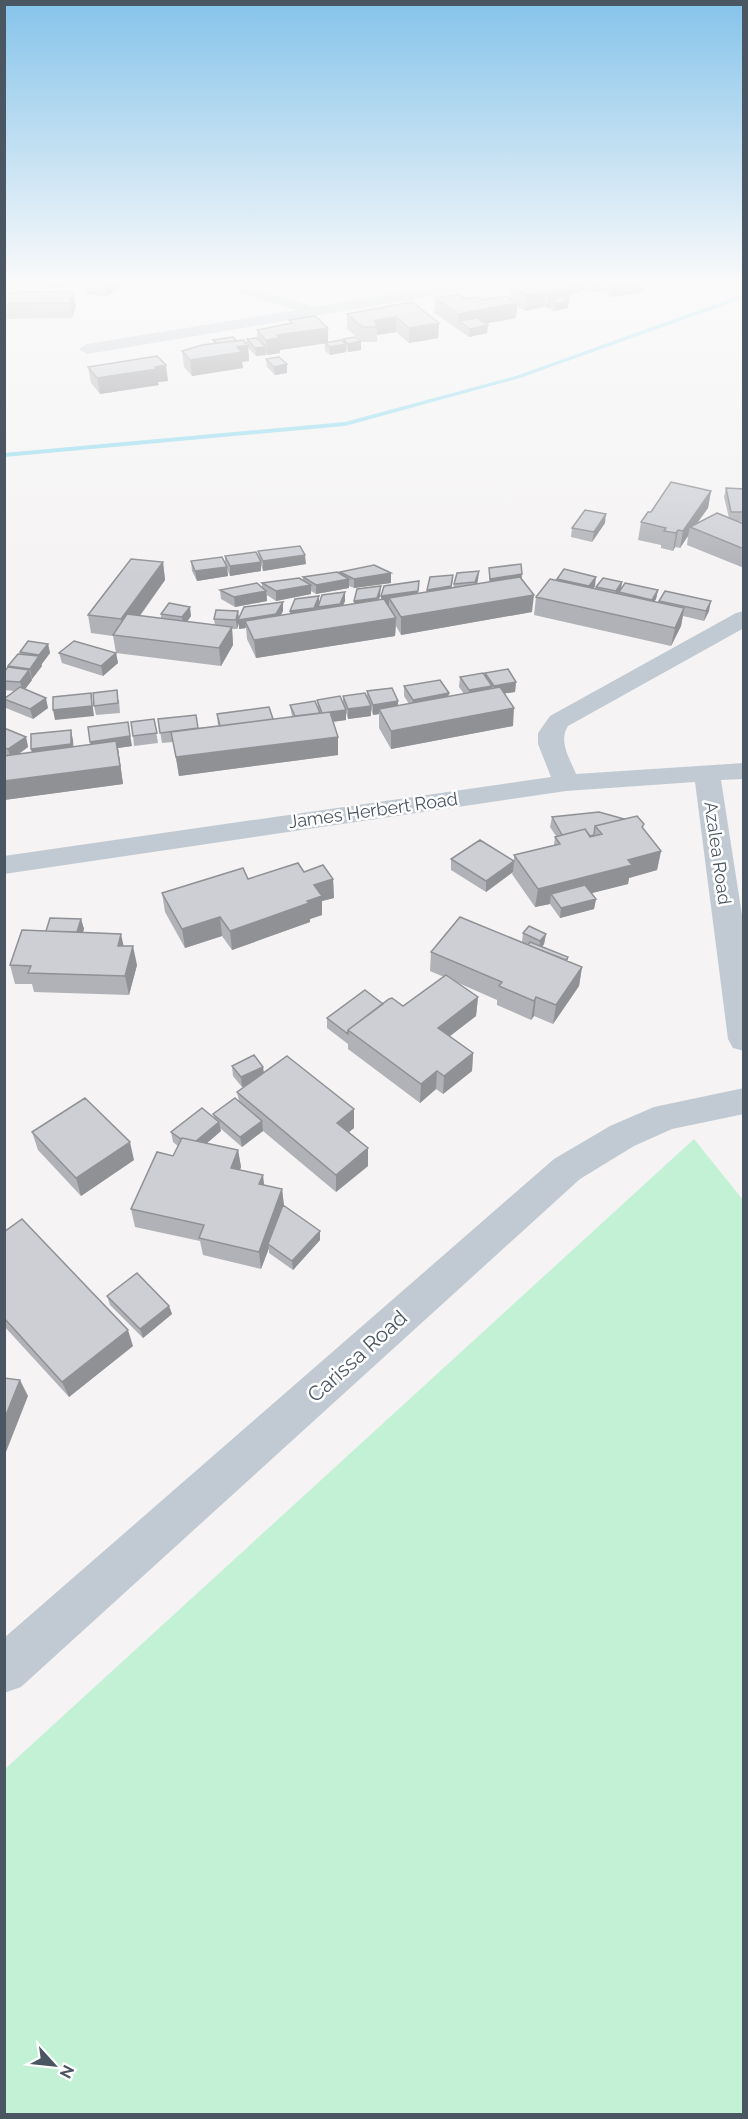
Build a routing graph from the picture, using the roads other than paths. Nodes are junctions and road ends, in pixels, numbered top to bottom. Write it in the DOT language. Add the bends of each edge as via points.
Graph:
graph roads {
  1 [pos="744,618"];
  2 [pos="744,771"];
  3 [pos="707,774"];
  4 [pos="566,783"];
  5 [pos="4,865"];
  6 [pos="744,1039"];
  7 [pos="744,1101"];
  8 [pos="4,1670"];
  1 -- 4 [label="street" via="559,721 550,733 551,744"];
  2 -- 3 [label="street, James Herbert Road"];
  3 -- 4 [label="street, James Herbert Road"];
  3 -- 6 [label="street, Azalea Road"];
  4 -- 5 [label="street, James Herbert Road"];
  7 -- 8 [label="street, Carissa Road" via="666,1117 622,1136 567,1169"];
}
